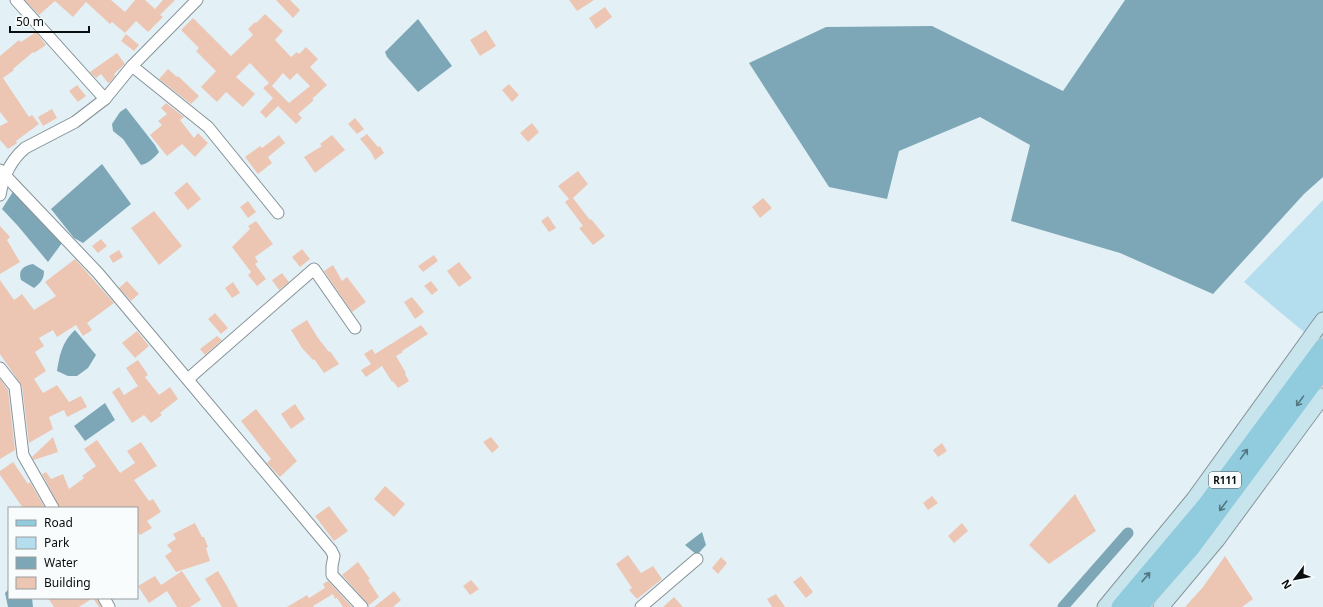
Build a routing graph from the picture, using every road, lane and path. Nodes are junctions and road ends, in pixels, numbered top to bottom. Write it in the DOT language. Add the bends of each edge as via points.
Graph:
graph roads {
  1 [pos="16,0"];
  2 [pos="197,0"];
  3 [pos="132,66"];
  4 [pos="106,99"];
  5 [pos="3,173"];
  6 [pos="0,195"];
  7 [pos="278,213"];
  8 [pos="1323,320"];
  9 [pos="355,328"];
  10 [pos="1323,347"];
  11 [pos="0,368"];
  12 [pos="1323,370"];
  13 [pos="188,379"];
  14 [pos="1323,396"];
  15 [pos="52,507"];
  16 [pos="697,559"];
  17 [pos="362,607"];
  18 [pos="641,607"];
  19 [pos="1105,607"];
  20 [pos="1120,607"];
  21 [pos="1139,607"];
  22 [pos="1161,607"];
  1 -- 4 [label="street"];
  2 -- 3 [label="street"];
  3 -- 4 [label="street"];
  3 -- 7 [label="street" via="208,127"];
  4 -- 5 [label="street" via="76,122 24,148"];
  5 -- 6 [label="street"];
  5 -- 13 [label="street" via="98,274"];
  8 -- 19 [label="street" via="1194,499"];
  9 -- 13 [label="street" via="314,269"];
  20 -- 10 [label="main road, R111, one-way" via="1205,506"];
  11 -- 15 [label="street" via="15,387 23,455"];
  12 -- 21 [label="main road, R111, one-way" via="1192,547"];
  13 -- 17 [label="street" via="331,550 334,556 332,575"];
  14 -- 22 [label="street" via="1217,540"];
  16 -- 18 [label="street"];
}
